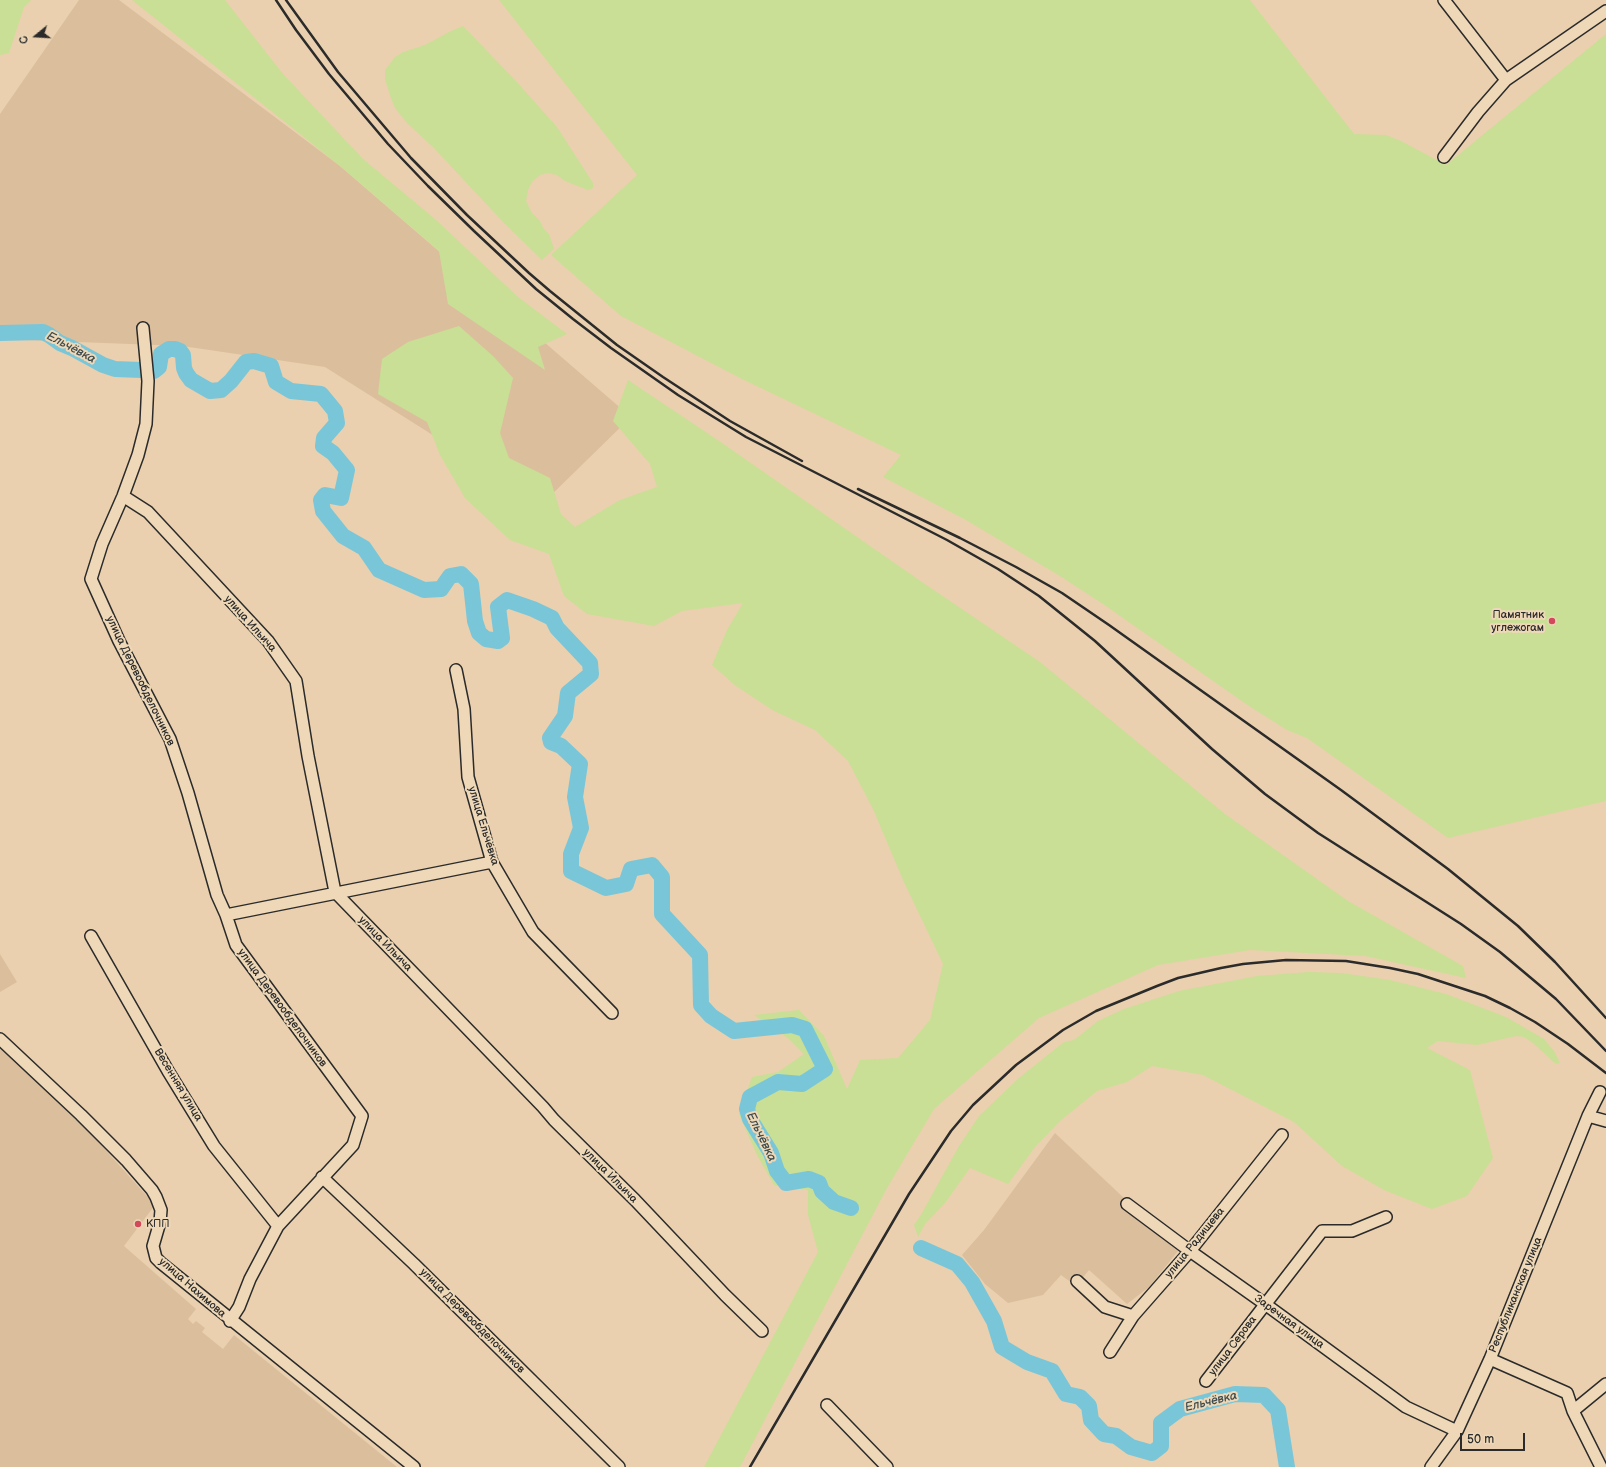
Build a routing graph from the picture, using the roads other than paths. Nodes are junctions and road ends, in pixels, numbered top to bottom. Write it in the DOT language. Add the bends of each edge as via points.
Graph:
graph roads {
  1 [pos="1444,0"];
  2 [pos="1606,11"];
  3 [pos="1506,80"];
  4 [pos="1444,157"];
  5 [pos="143,328"];
  6 [pos="123,496"];
  7 [pos="456,670"];
  8 [pos="492,862"];
  9 [pos="335,892"];
  10 [pos="226,915"];
  11 [pos="91,936"];
  12 [pos="612,1013"];
  13 [pos="0,1039"];
  14 [pos="1600,1092"];
  15 [pos="1588,1116"];
  16 [pos="1606,1121"];
  17 [pos="1282,1135"];
  18 [pos="322,1177"];
  19 [pos="1127,1204"];
  20 [pos="1386,1217"];
  21 [pos="278,1226"];
  22 [pos="1190,1251"];
  23 [pos="1077,1281"];
  24 [pos="1265,1304"];
  25 [pos="1133,1316"];
  26 [pos="230,1321"];
  27 [pos="762,1331"];
  28 [pos="1110,1352"];
  29 [pos="1490,1359"];
  30 [pos="1206,1381"];
  31 [pos="1606,1384"];
  32 [pos="827,1405"];
  33 [pos="1573,1411"];
  34 [pos="1457,1431"];
  35 [pos="414,1467"];
  36 [pos="619,1467"];
  37 [pos="887,1467"];
  38 [pos="1431,1467"];
  39 [pos="1601,1467"];
  1 -- 3 [label="street"];
  2 -- 3 [label="street"];
  3 -- 4 [label="street"];
  5 -- 6 [label="street, улица Деревообделочников" via="148,381 146,424"];
  6 -- 9 [label="street, улица Ильича" via="148,512 268,641 296,681 309,764"];
  6 -- 10 [label="street, улица Деревообделочников" via="102,544 91,579 119,641 170,739 217,895"];
  7 -- 8 [label="street, улица Ельчёвка" via="464,708 468,777"];
  8 -- 9 [label="street"];
  8 -- 12 [label="street, улица Ельчёвка" via="533,932"];
  9 -- 10 [label="street"];
  9 -- 27 [label="street, улица Ильича"];
  10 -- 18 [label="street, улица Деревообделочников" via="236,944 362,1116 353,1145"];
  11 -- 21 [label="street, Весенняя улица" via="214,1146"];
  13 -- 26 [label="street, улица Нахимова" via="81,1114 145,1182 156,1197 161,1210 153,1246 156,1258"];
  14 -- 15 [label="street, Республиканская улица"];
  15 -- 16 [label="street"];
  15 -- 29 [label="street, Республиканская улица"];
  17 -- 22 [label="street, улица Радищева"];
  18 -- 21 [label="street"];
  18 -- 36 [label="street, улица Деревообделочников" via="414,1264"];
  19 -- 22 [label="street, Заречная улица"];
  20 -- 24 [label="street, улица Серова" via="1352,1231 1322,1231"];
  21 -- 26 [label="street"];
  22 -- 24 [label="street, Заречная улица"];
  22 -- 25 [label="street, улица Радищева"];
  23 -- 25 [label="street" via="1105,1307"];
  24 -- 30 [label="street, улица Серова"];
  24 -- 34 [label="street, Заречная улица" via="1406,1407"];
  25 -- 28 [label="street, улица Радищева"];
  26 -- 35 [label="street, улица Нахимова"];
  29 -- 33 [label="street" via="1567,1393"];
  29 -- 34 [label="street, Республиканская улица"];
  31 -- 33 [label="street"];
  32 -- 37 [label="street"];
  33 -- 39 [label="street"];
  34 -- 38 [label="street, Республиканская улица"];
}
